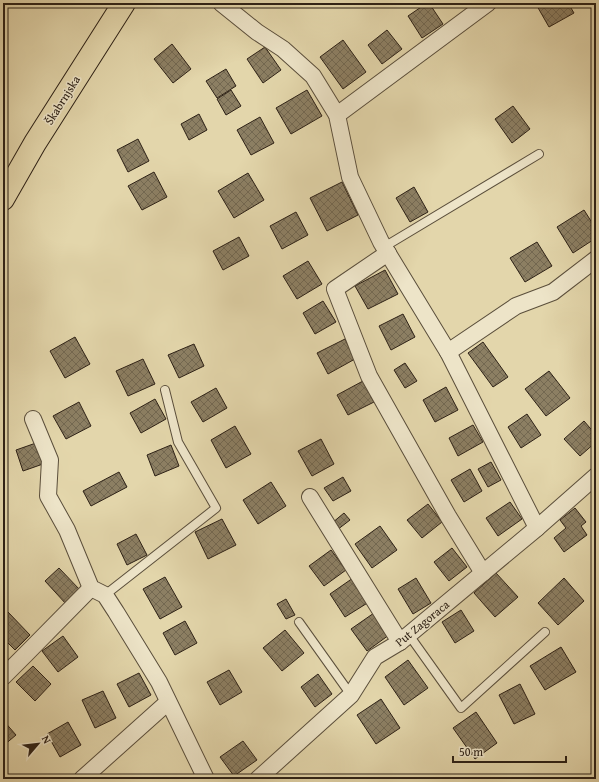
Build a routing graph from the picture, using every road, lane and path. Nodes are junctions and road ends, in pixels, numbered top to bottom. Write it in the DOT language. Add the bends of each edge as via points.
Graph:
graph roads {
  1 [pos="124,3"];
  2 [pos="220,3"];
  3 [pos="488,3"];
  4 [pos="337,115"];
  5 [pos="539,154"];
  6 [pos="3,199"];
  7 [pos="386,250"];
  8 [pos="596,259"];
  9 [pos="448,352"];
  10 [pos="165,390"];
  11 [pos="33,419"];
  12 [pos="596,476"];
  13 [pos="310,497"];
  14 [pos="537,528"];
  15 [pos="483,573"];
  16 [pos="98,591"];
  17 [pos="299,622"];
  18 [pos="544,632"];
  19 [pos="405,639"];
  20 [pos="3,677"];
  21 [pos="351,695"];
  22 [pos="168,702"];
  23 [pos="82,779"];
  24 [pos="206,779"];
  25 [pos="258,779"];
  1 -- 6 [label="main road, Škabrnjska"];
  2 -- 4 [label="street" via="283,49 313,76"];
  3 -- 4 [label="street"];
  4 -- 7 [label="street" via="350,177"];
  5 -- 7 [label="lane"];
  7 -- 9 [label="street"];
  7 -- 15 [label="street" via="335,289 369,376"];
  8 -- 9 [label="street" via="553,292 516,306"];
  9 -- 14 [label="street"];
  10 -- 16 [label="lane" via="178,442 216,508"];
  11 -- 16 [label="street" via="50,460 48,496"];
  12 -- 14 [label="street, Put Zagoraca"];
  13 -- 19 [label="street"];
  14 -- 15 [label="street, Put Zagoraca"];
  15 -- 19 [label="street, Put Zagoraca"];
  16 -- 20 [label="street"];
  16 -- 22 [label="street" via="120,618 159,682"];
  17 -- 21 [label="lane"];
  18 -- 19 [label="lane" via="461,708"];
  19 -- 21 [label="street, Put Zagoraca" via="375,657"];
  21 -- 25 [label="street, Put Zagoraca"];
  22 -- 23 [label="street"];
  22 -- 24 [label="street"];
}
